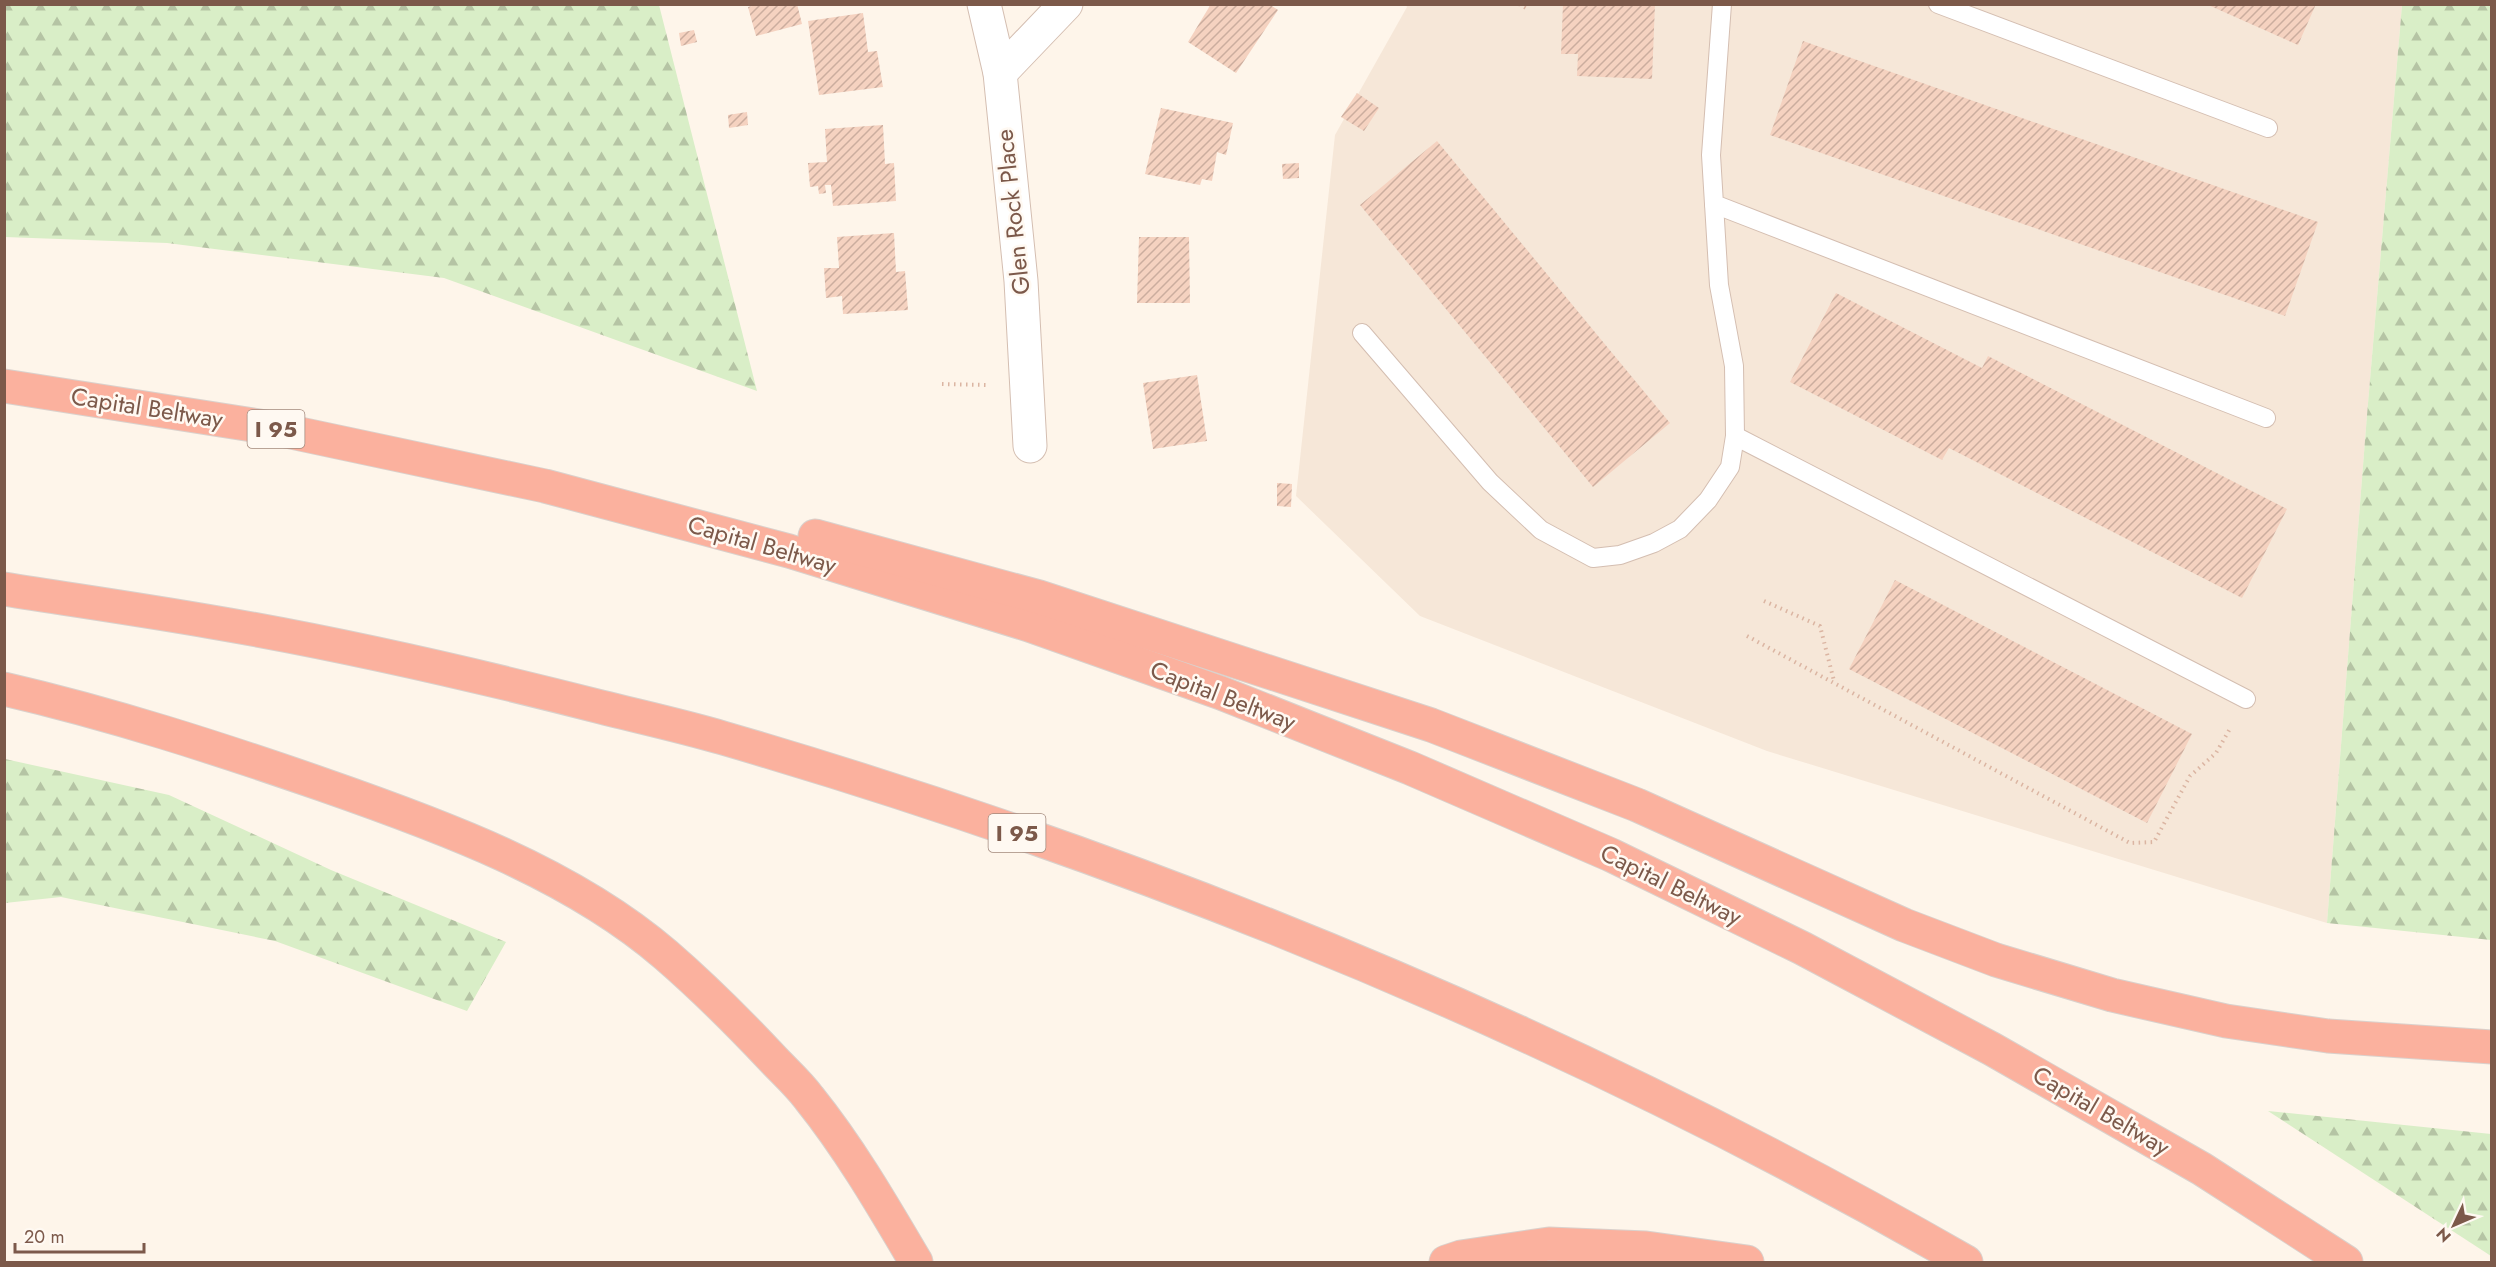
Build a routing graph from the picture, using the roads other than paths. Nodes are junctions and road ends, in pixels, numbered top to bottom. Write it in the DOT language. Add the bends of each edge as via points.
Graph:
graph roads {
  1 [pos="984,4"];
  2 [pos="1066,4"];
  3 [pos="1722,4"];
  4 [pos="1938,4"];
  5 [pos="1000,73"];
  6 [pos="2268,128"];
  7 [pos="1714,204"];
  8 [pos="1362,333"];
  9 [pos="4,386"];
  10 [pos="2266,418"];
  11 [pos="1735,436"];
  12 [pos="1030,446"];
  13 [pos="545,486"];
  14 [pos="4,589"];
  15 [pos="4,689"];
  16 [pos="2246,699"];
  17 [pos="2492,1047"];
  18 [pos="916,1263"];
  19 [pos="1446,1263"];
  20 [pos="1747,1263"];
  21 [pos="1965,1263"];
  22 [pos="2346,1263"];
  1 -- 5 [label="street, Glen Rock Place"];
  2 -- 5 [label="street"];
  3 -- 7 [label="lane" via="1711,155"];
  4 -- 6 [label="lane"];
  5 -- 12 [label="street, Glen Rock Place" via="1021,281"];
  7 -- 10 [label="lane"];
  7 -- 11 [label="lane" via="1719,285 1734,366"];
  8 -- 11 [label="lane" via="1490,482 1541,530 1593,558 1620,555 1680,529 1708,500 1730,468"];
  9 -- 13 [label="highway, Capital Beltway / I 95" via="272,428"];
  11 -- 16 [label="lane"];
  13 -- 17 [label="highway" via="796,531 1039,597 1236,660 1431,725 1637,805 1904,925 1996,960 2112,995 2226,1022 2328,1036"];
  13 -- 22 [label="highway, Capital Beltway / I 95" via="789,550 1029,625 1221,693 1431,777 1622,860 1802,948 1982,1043 2202,1169"];
  14 -- 21 [label="highway, I 95" via="215,622 484,677 720,737 961,813 1322,946 1519,1032 1702,1119 1884,1215"];
  15 -- 18 [label="highway" via="78,706 228,751 401,812 522,863 597,904 665,954 736,1020 809,1097 872,1186"];
  19 -- 20 [label="highway" via="1461,1257 1549,1244 1646,1248"];
}
